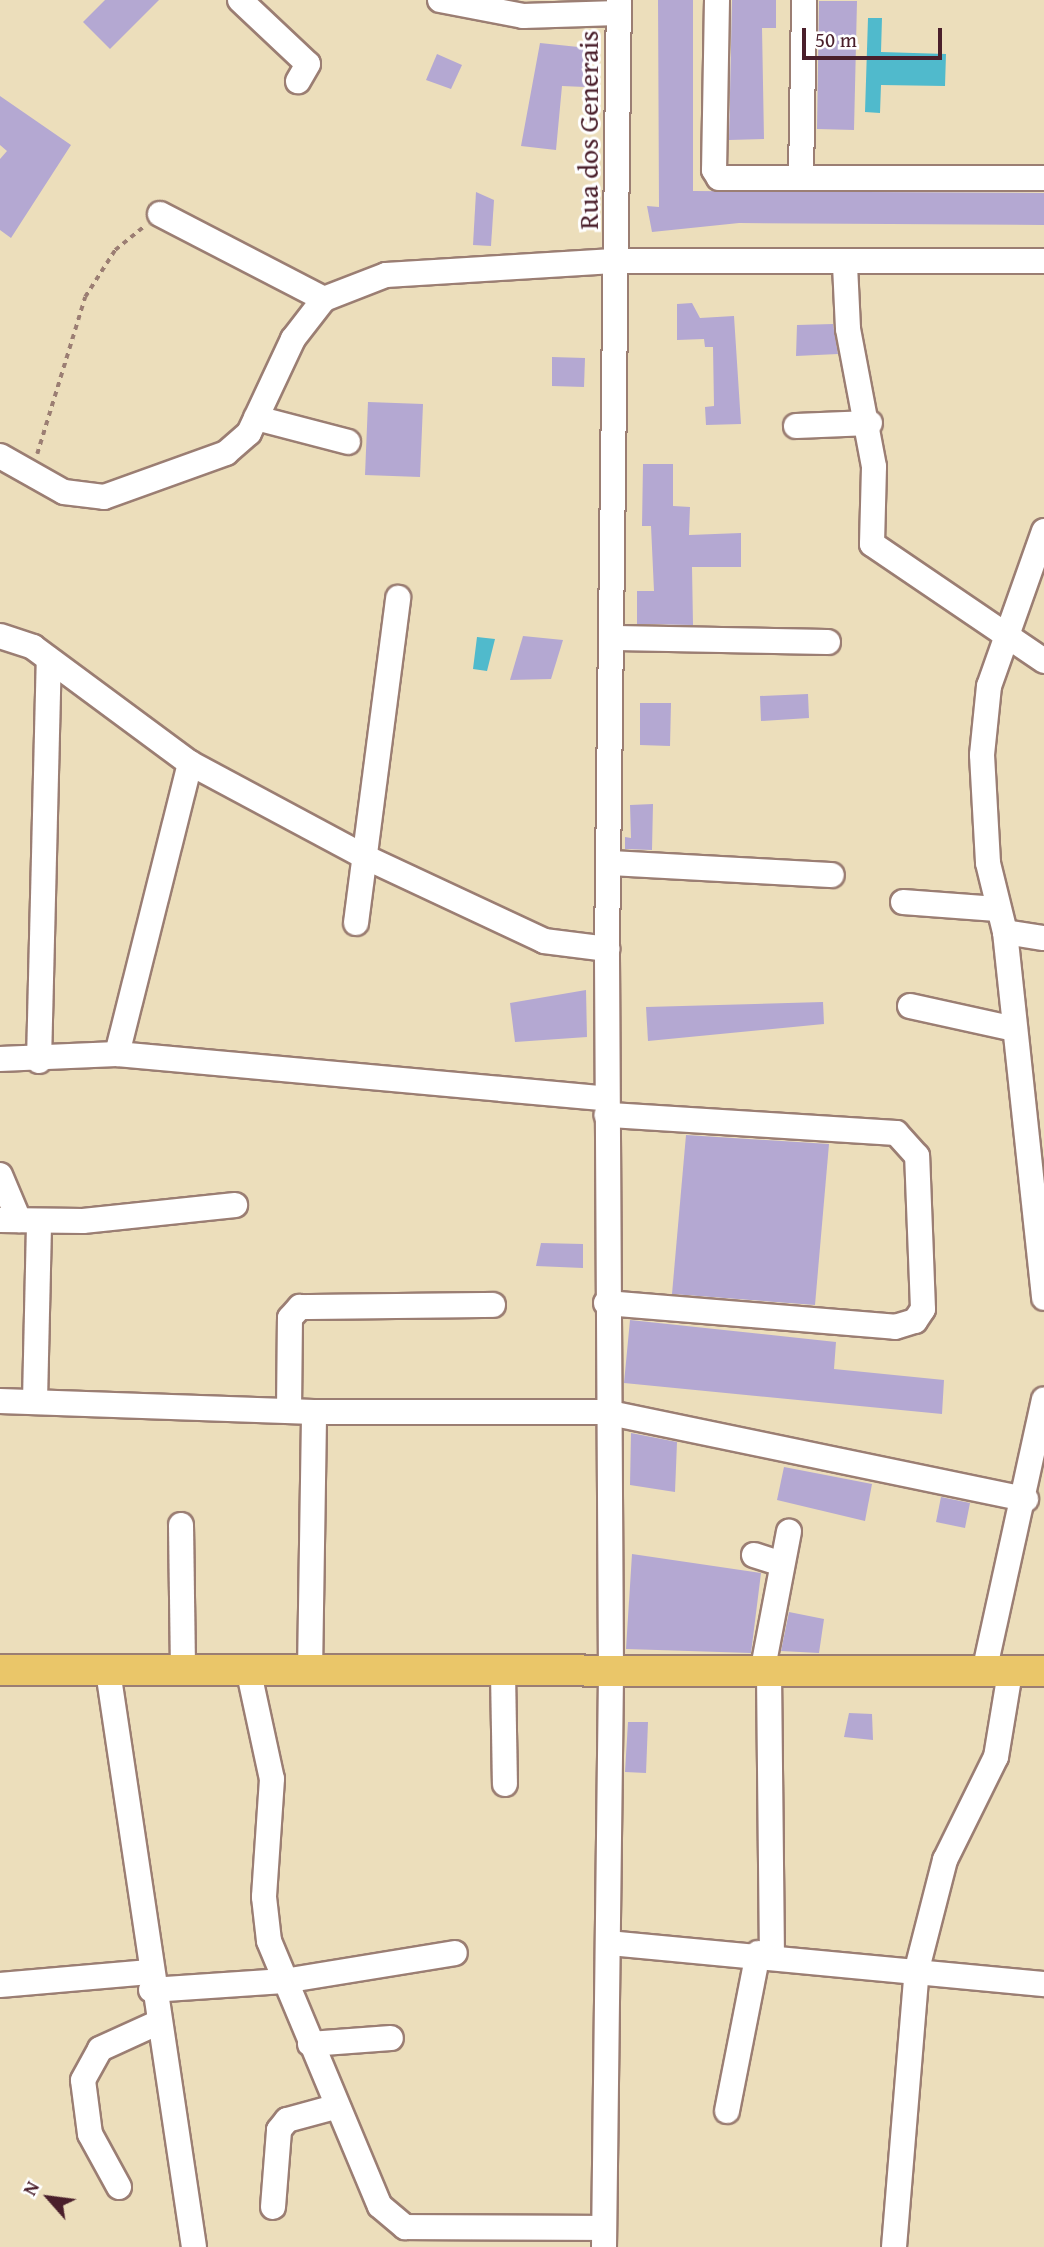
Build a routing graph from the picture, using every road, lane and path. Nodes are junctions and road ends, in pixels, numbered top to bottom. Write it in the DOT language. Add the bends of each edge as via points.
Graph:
graph roads {
  1 [pos="240,0"];
  2 [pos="440,0"];
  3 [pos="717,0"];
  4 [pos="804,0"];
  5 [pos="618,6"];
  6 [pos="298,81"];
  7 [pos="801,176"];
  8 [pos="1044,178"];
  9 [pos="160,214"];
  10 [pos="618,261"];
  11 [pos="1044,261"];
  12 [pos="845,265"];
  13 [pos="324,299"];
  14 [pos="256,418"];
  15 [pos="870,423"];
  16 [pos="796,426"];
  17 [pos="348,442"];
  18 [pos="0,456"];
  19 [pos="29,476"];
  20 [pos="1044,531"];
  21 [pos="398,598"];
  22 [pos="1008,633"];
  23 [pos="0,636"];
  24 [pos="615,638"];
  25 [pos="828,642"];
  26 [pos="1044,660"];
  27 [pos="49,666"];
  28 [pos="190,764"];
  29 [pos="365,857"];
  30 [pos="609,863"];
  31 [pos="832,875"];
  32 [pos="903,902"];
  33 [pos="1001,920"];
  34 [pos="356,923"];
  35 [pos="1044,938"];
  36 [pos="607,949"];
  37 [pos="910,1006"];
  38 [pos="1015,1029"];
  39 [pos="117,1054"];
  40 [pos="0,1059"];
  41 [pos="39,1061"];
  42 [pos="1034,1105"];
  43 [pos="607,1107"];
  44 [pos="0,1175"];
  45 [pos="235,1205"];
  46 [pos="19,1221"];
  47 [pos="1044,1298"];
  48 [pos="606,1303"];
  49 [pos="493,1305"];
  50 [pos="1044,1400"];
  51 [pos="0,1401"];
  52 [pos="35,1401"];
  53 [pos="289,1411"];
  54 [pos="314,1412"];
  55 [pos="606,1412"];
  56 [pos="1026,1499"];
  57 [pos="180,1525"];
  58 [pos="789,1532"];
  59 [pos="754,1555"];
  60 [pos="782,1564"];
  61 [pos="0,1670"];
  62 [pos="108,1671"];
  63 [pos="1044,1671"];
  64 [pos="183,1672"];
  65 [pos="249,1672"];
  66 [pos="310,1672"];
  67 [pos="997,1672"];
  68 [pos="503,1673"];
  69 [pos="765,1673"];
  70 [pos="611,1674"];
  71 [pos="505,1784"];
  72 [pos="609,1943"];
  73 [pos="455,1953"];
  74 [pos="765,1954"];
  75 [pos="917,1969"];
  76 [pos="150,1981"];
  77 [pos="284,1981"];
  78 [pos="1044,1984"];
  79 [pos="0,1985"];
  80 [pos="156,2023"];
  81 [pos="391,2038"];
  82 [pos="310,2044"];
  83 [pos="335,2107"];
  84 [pos="727,2111"];
  85 [pos="119,2187"];
  86 [pos="273,2207"];
  87 [pos="407,2237"];
  88 [pos="604,2238"];
  89 [pos="194,2247"];
  90 [pos="894,2247"];
  1 -- 6 [label="street" via="308,64"];
  2 -- 5 [label="street" via="523,16"];
  3 -- 7 [label="street" via="716,176"];
  4 -- 7 [label="street"];
  5 -- 10 [label="street, Rua dos Generais"];
  7 -- 8 [label="street"];
  9 -- 13 [label="street"];
  9 -- 19 [label="path" via="115,250 85,297"];
  10 -- 12 [label="street"];
  10 -- 13 [label="street" via="438,267 353,284"];
  10 -- 24 [label="street, Rua dos Generais"];
  11 -- 12 [label="street"];
  12 -- 15 [label="street" via="848,329"];
  13 -- 14 [label="street" via="293,339"];
  14 -- 17 [label="street"];
  14 -- 19 [label="street" via="237,447 128,492 64,492"];
  15 -- 16 [label="street"];
  15 -- 22 [label="street" via="872,544"];
  18 -- 19 [label="street"];
  20 -- 22 [label="street"];
  21 -- 29 [label="street"];
  22 -- 26 [label="street"];
  22 -- 33 [label="street" via="989,686 982,755 982,810"];
  23 -- 27 [label="street" via="33,647"];
  24 -- 25 [label="street"];
  24 -- 30 [label="street, Rua dos Generais"];
  27 -- 28 [label="street"];
  27 -- 41 [label="street"];
  28 -- 29 [label="street"];
  28 -- 39 [label="street"];
  29 -- 34 [label="street"];
  29 -- 36 [label="street" via="544,941"];
  30 -- 31 [label="street"];
  30 -- 36 [label="street, Rua dos Generais"];
  32 -- 33 [label="street"];
  33 -- 35 [label="street"];
  33 -- 38 [label="street"];
  36 -- 43 [label="street, Rua dos Generais"];
  37 -- 38 [label="street"];
  38 -- 42 [label="street"];
  39 -- 41 [label="street"];
  39 -- 43 [label="street"];
  40 -- 41 [label="street"];
  42 -- 47 [label="street"];
  43 -- 48 [label="street, Rua dos Generais"];
  43 -- 48 [label="street" via="896,1133 917,1156 923,1309 915,1321 895,1327"];
  44 -- 46 [label="street"];
  45 -- 46 [label="street"];
  46 -- 52 [label="street"];
  48 -- 55 [label="street, Rua dos Generais"];
  49 -- 53 [label="street" via="300,1307 290,1318"];
  50 -- 56 [label="street"];
  51 -- 52 [label="street"];
  52 -- 53 [label="street"];
  53 -- 54 [label="street"];
  54 -- 55 [label="street"];
  54 -- 66 [label="street"];
  55 -- 56 [label="street"];
  55 -- 70 [label="street, Rua dos Generais"];
  56 -- 67 [label="street"];
  57 -- 64 [label="street"];
  58 -- 60 [label="street"];
  59 -- 60 [label="street"];
  60 -- 69 [label="street"];
  61 -- 62 [label="main road"];
  62 -- 64 [label="main road"];
  62 -- 76 [label="street"];
  63 -- 67 [label="main road"];
  64 -- 65 [label="main road"];
  65 -- 66 [label="main road"];
  65 -- 77 [label="street" via="272,1779 264,1897 269,1941"];
  66 -- 68 [label="main road"];
  67 -- 69 [label="main road"];
  67 -- 75 [label="street" via="996,1757 945,1860"];
  68 -- 70 [label="main road"];
  68 -- 71 [label="street"];
  69 -- 70 [label="main road"];
  69 -- 74 [label="street"];
  70 -- 72 [label="street, Rua dos Generais"];
  72 -- 74 [label="street"];
  72 -- 88 [label="street, Rua dos Generais"];
  73 -- 77 [label="street"];
  74 -- 75 [label="street"];
  74 -- 84 [label="street"];
  75 -- 78 [label="street"];
  75 -- 90 [label="street"];
  76 -- 77 [label="street"];
  76 -- 79 [label="street"];
  76 -- 80 [label="street"];
  77 -- 82 [label="street"];
  80 -- 85 [label="street" via="100,2049 83,2080 90,2134"];
  80 -- 89 [label="street"];
  81 -- 82 [label="street"];
  82 -- 83 [label="street"];
  83 -- 86 [label="street" via="287,2120 279,2130"];
  83 -- 87 [label="street" via="380,2206"];
  87 -- 88 [label="street"];
}
